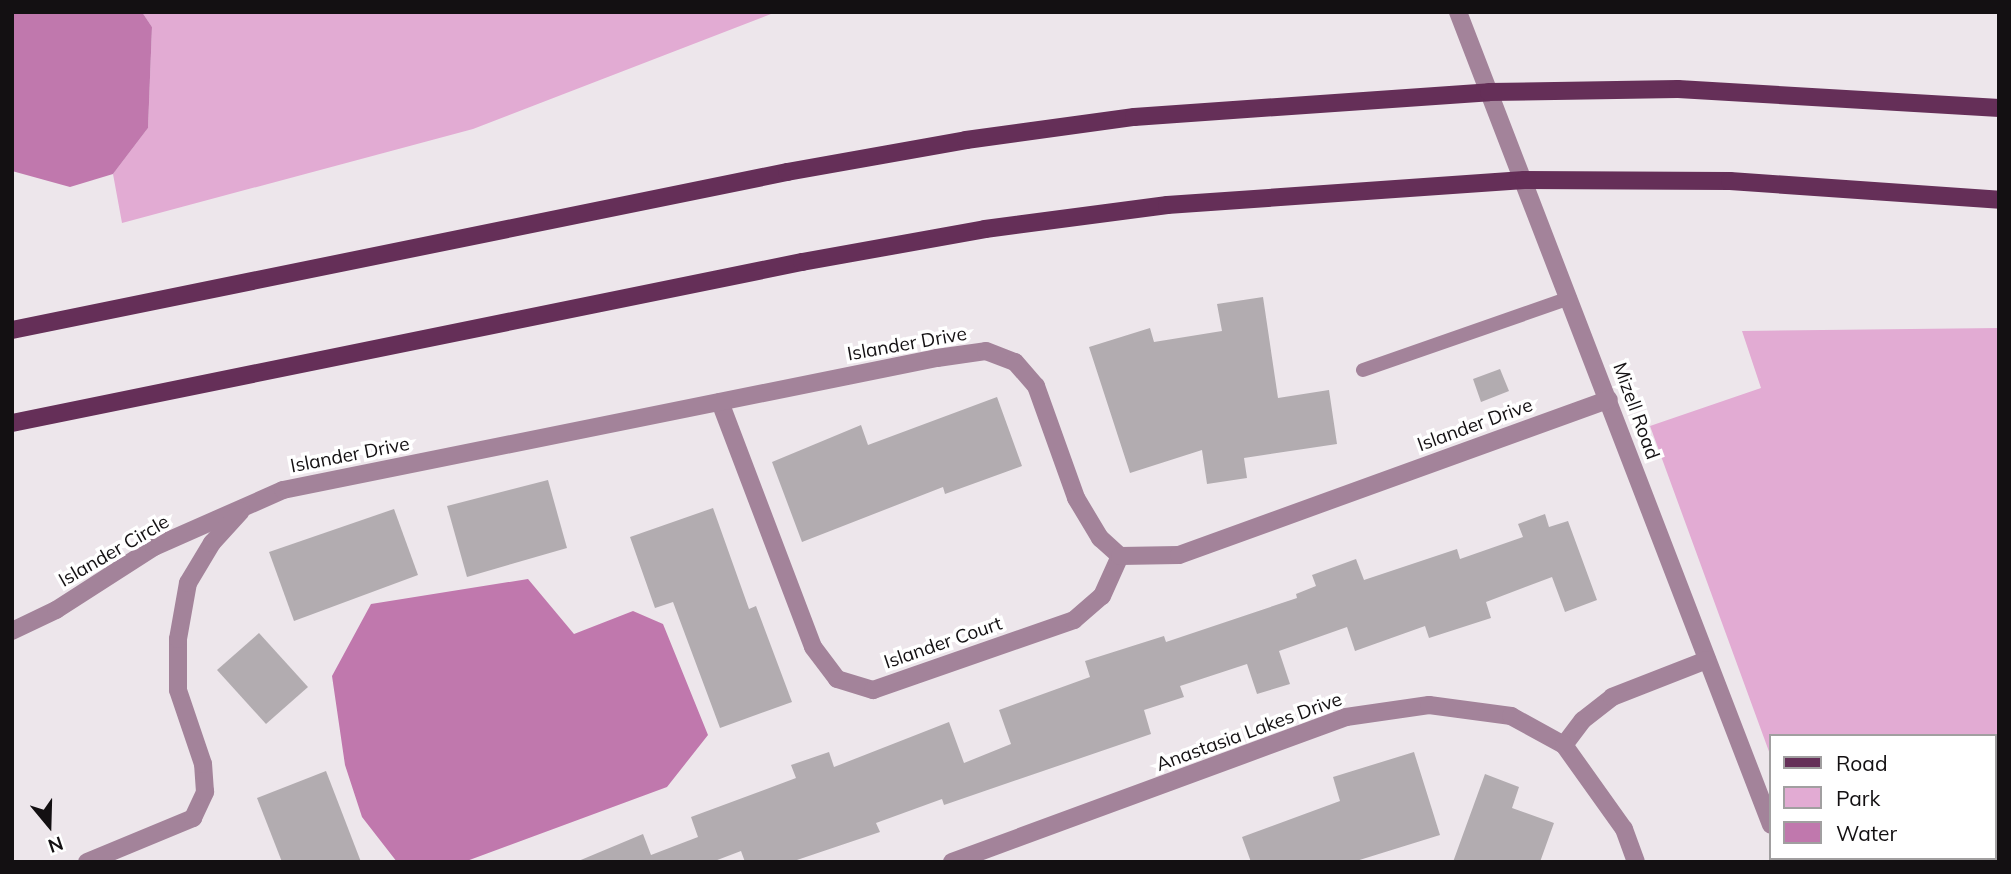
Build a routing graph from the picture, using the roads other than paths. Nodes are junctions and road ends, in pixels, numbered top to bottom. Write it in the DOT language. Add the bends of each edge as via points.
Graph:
graph roads {
  1 [pos="1458,12"];
  2 [pos="1489,92"];
  3 [pos="1999,108"];
  4 [pos="1524,180"];
  5 [pos="1999,200"];
  6 [pos="1570,298"];
  7 [pos="12,330"];
  8 [pos="1363,370"];
  9 [pos="1609,399"];
  10 [pos="720,402"];
  11 [pos="12,423"];
  12 [pos="246,506"];
  13 [pos="1121,556"];
  14 [pos="12,631"];
  15 [pos="1707,660"];
  16 [pos="1564,745"];
  17 [pos="1770,822"];
  18 [pos="87,862"];
  19 [pos="952,862"];
  20 [pos="1636,862"];
  1 -- 2 [label="street, Mizell Road"];
  2 -- 3 [label="main road" via="1678,89"];
  2 -- 4 [label="street, Mizell Road"];
  2 -- 7 [label="main road" via="1134,117 966,140"];
  4 -- 5 [label="main road" via="1730,181"];
  4 -- 6 [label="street, Mizell Road"];
  4 -- 11 [label="main road" via="1167,205 985,229"];
  6 -- 8 [label="lane"];
  6 -- 9 [label="street, Mizell Road"];
  9 -- 13 [label="street, Islander Drive" via="1179,555"];
  9 -- 15 [label="street, Mizell Road"];
  10 -- 12 [label="street, Islander Drive" via="283,490"];
  10 -- 13 [label="street, Islander Drive" via="986,351 1015,362 1036,386 1076,498 1100,538"];
  10 -- 13 [label="street, Islander Court" via="813,647 837,679 873,690 1074,620 1102,596"];
  12 -- 14 [label="street, Islander Circle" via="154,547 56,610"];
  12 -- 18 [label="street" via="212,543 188,583 178,639 178,690 203,764 205,792 193,818"];
  15 -- 16 [label="street" via="1612,696 1583,720"];
  15 -- 17 [label="street, Mizell Road"];
  16 -- 19 [label="street, Anastasia Lakes Drive" via="1511,716 1460,706 1394,707 1346,717"];
  16 -- 20 [label="street, Anastasia Lakes Drive" via="1624,829"];
}
